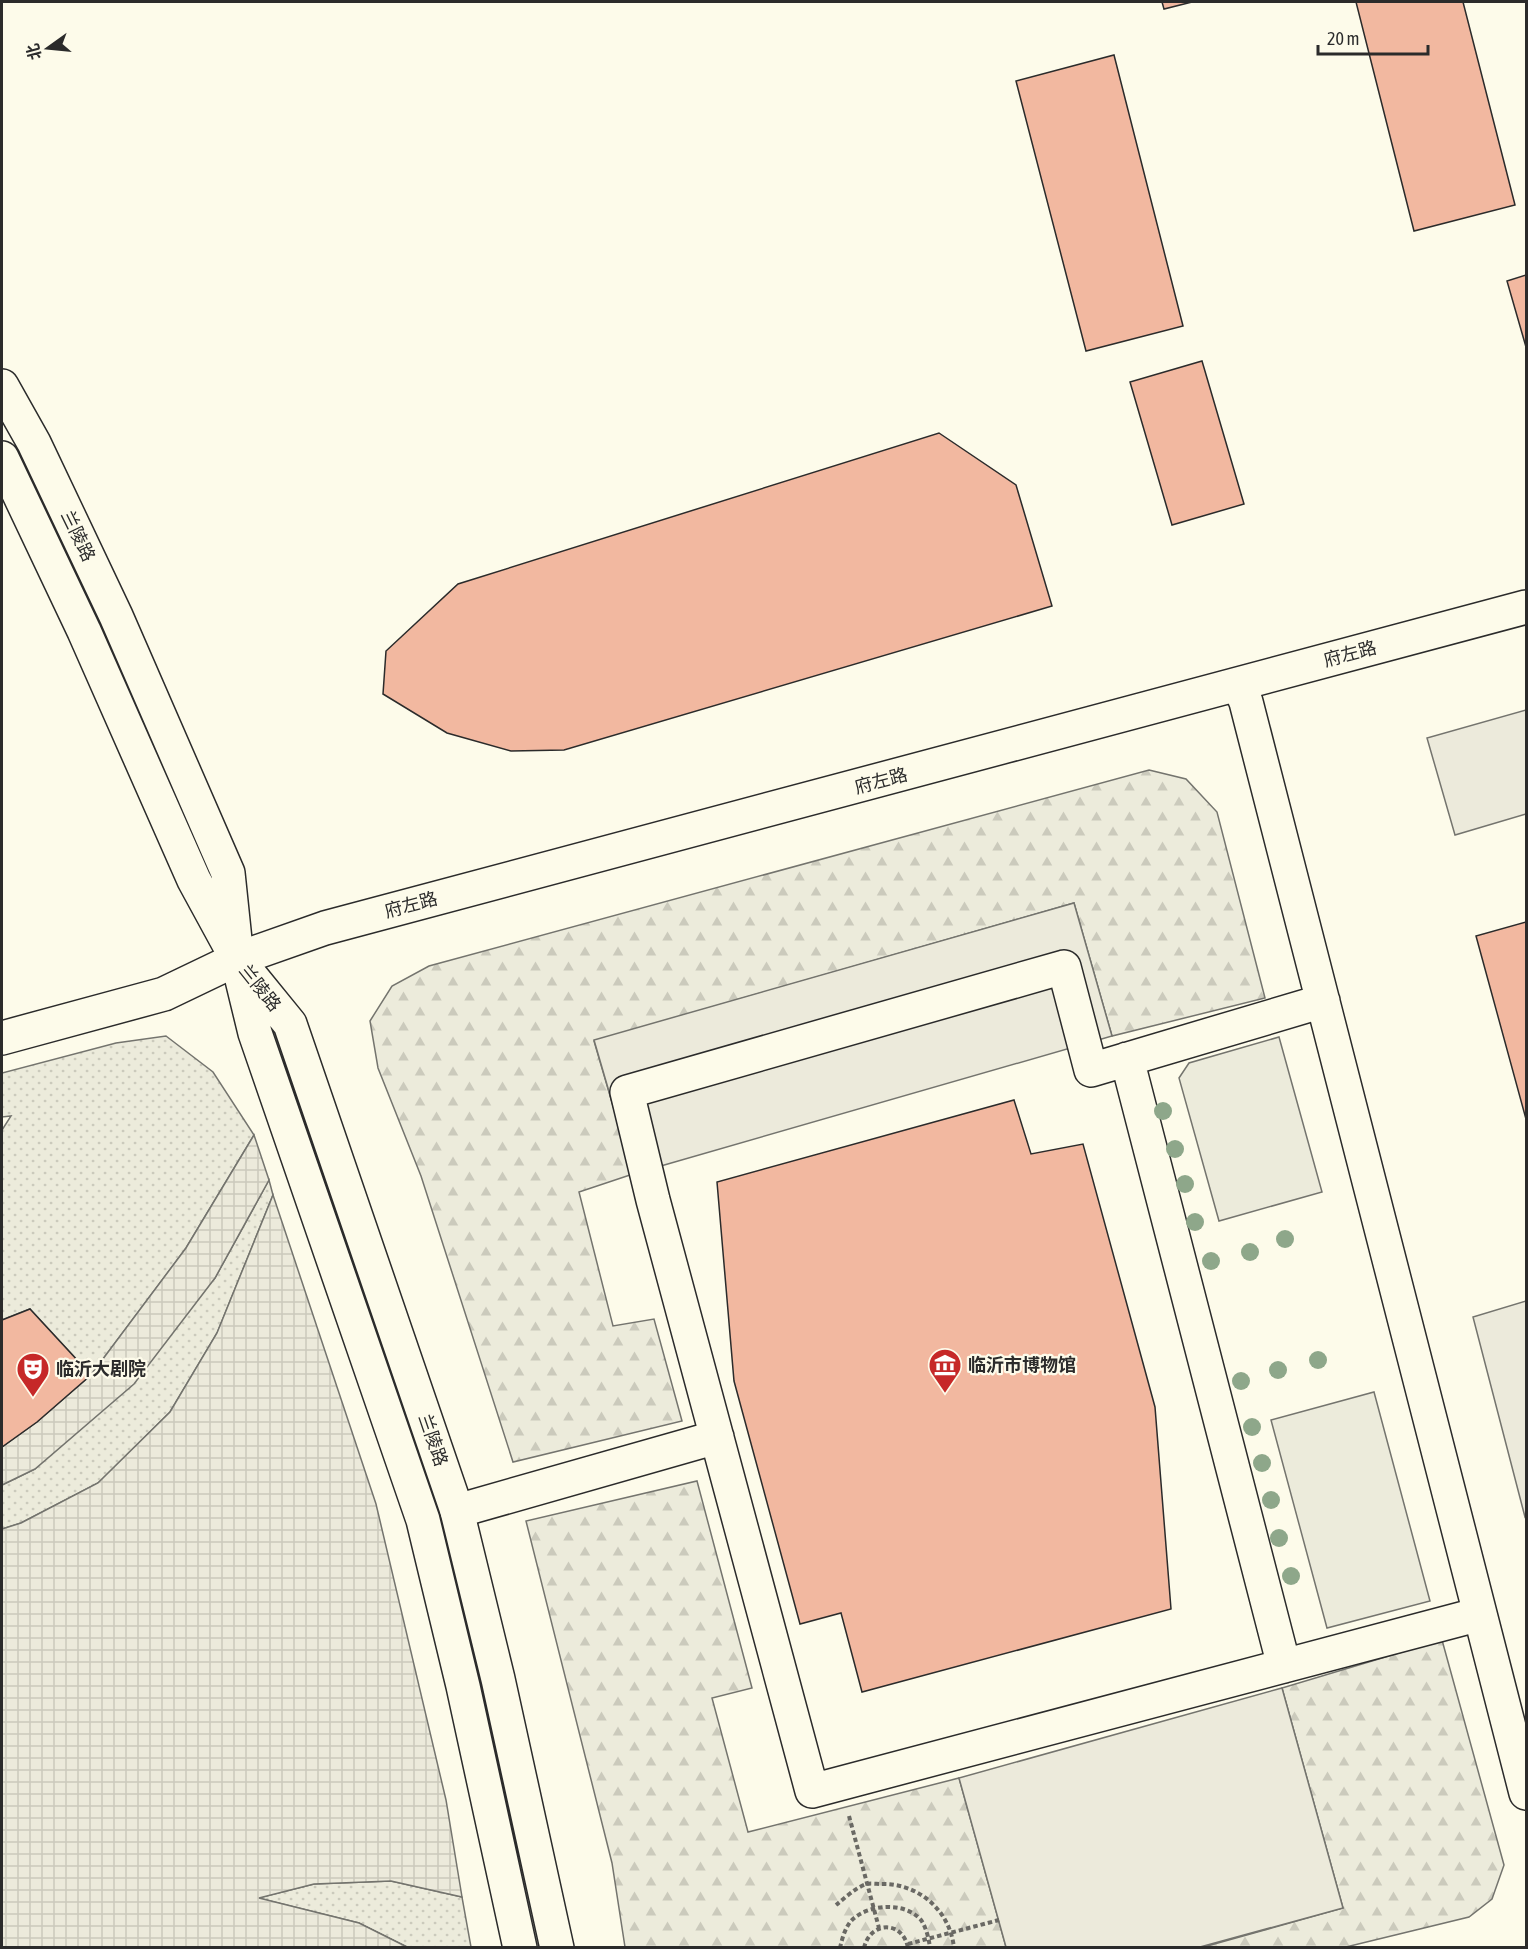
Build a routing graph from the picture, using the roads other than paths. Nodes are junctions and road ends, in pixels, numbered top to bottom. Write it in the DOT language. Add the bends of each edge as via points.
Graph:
graph roads {
  1 [pos="2,386"];
  2 [pos="2,458"];
  3 [pos="1527,607"];
  4 [pos="1527,627"];
  5 [pos="1242,694"];
  6 [pos="237,959"];
  7 [pos="1323,1001"];
  8 [pos="2,1019"];
  9 [pos="2,1038"];
  10 [pos="1127,1059"];
  11 [pos="717,1437"];
  12 [pos="457,1511"];
  13 [pos="1480,1614"];
  14 [pos="1284,1666"];
  15 [pos="1527,1793"];
  16 [pos="520,1947"];
  17 [pos="557,1947"];
  1 -- 6 [label="street, 兰陵路" via="34,443 116,616 228,873"];
  2 -- 6 [label="street, 兰陵路" via="194,880"];
  3 -- 5 [label="street, 府左路"];
  4 -- 5 [label="street, 府左路"];
  5 -- 6 [label="street, 府左路" via="325,928"];
  5 -- 7 [label="street"];
  6 -- 8 [label="street, 府左路"];
  6 -- 9 [label="street, 府左路" via="164,994"];
  6 -- 12 [label="street, 兰陵路" via="290,1024"];
  6 -- 16 [label="street, 兰陵路" via="255,1033 423,1520"];
  7 -- 10 [label="street"];
  7 -- 13 [label="street"];
  10 -- 11 [label="street" via="1091,1070 1064,967 627,1092"];
  10 -- 14 [label="street"];
  11 -- 12 [label="street"];
  11 -- 14 [label="street" via="812,1791"];
  12 -- 17 [label="street, 兰陵路"];
  13 -- 14 [label="street"];
  13 -- 15 [label="street"];
}
